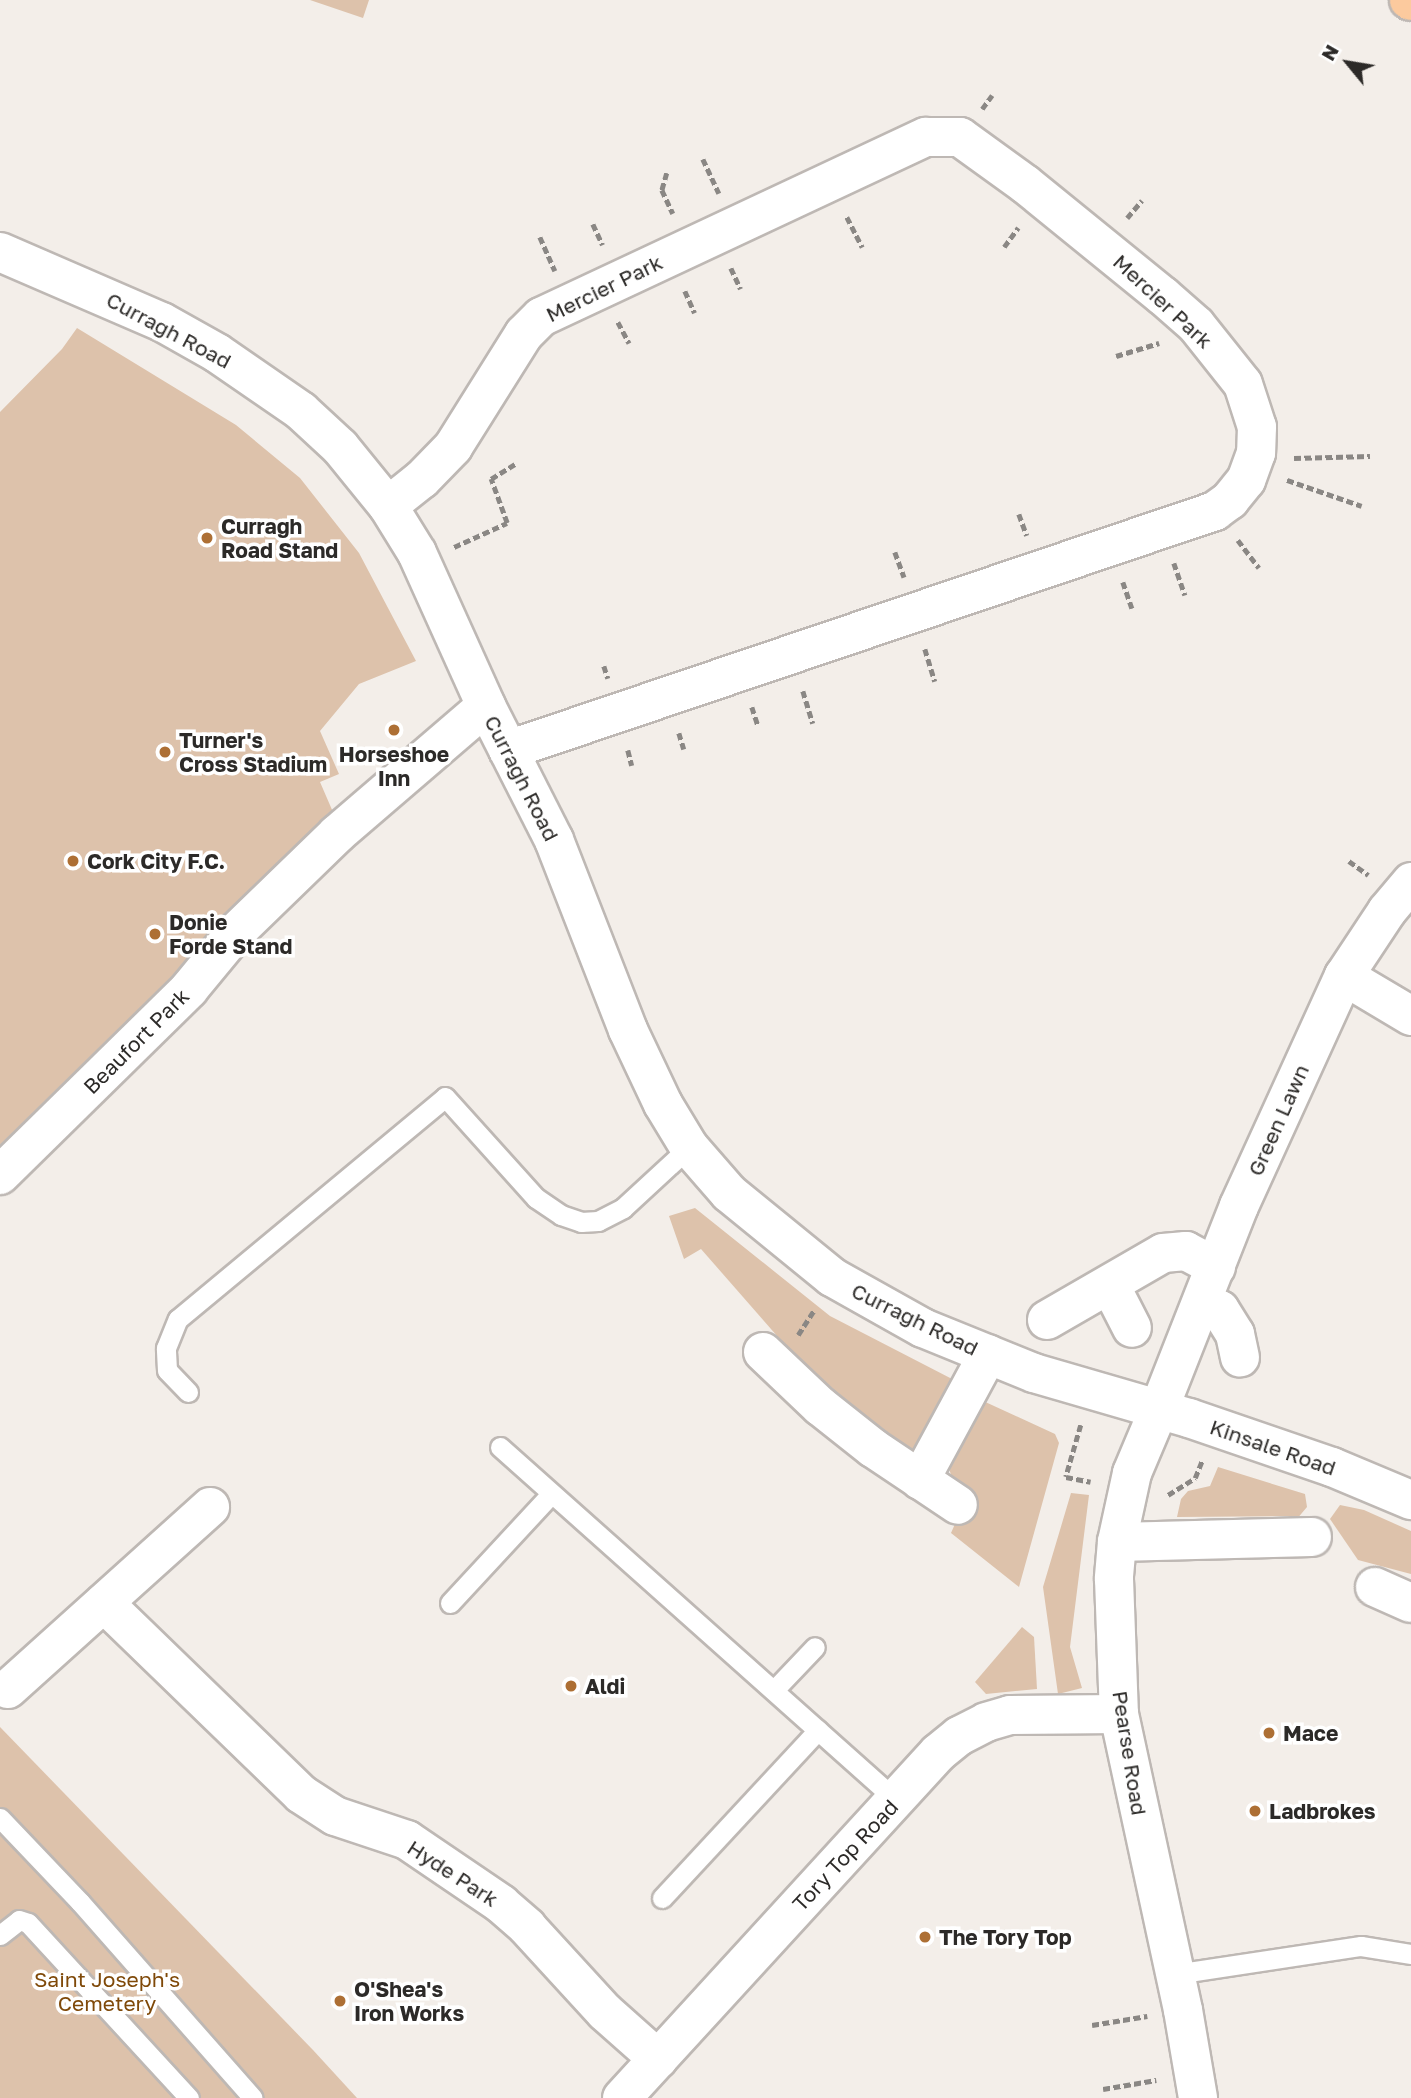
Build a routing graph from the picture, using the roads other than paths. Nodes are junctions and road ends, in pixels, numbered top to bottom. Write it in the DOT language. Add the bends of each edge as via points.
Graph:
graph roads {
  1 [pos="0,253"];
  2 [pos="388,506"];
  3 [pos="486,706"];
  4 [pos="508,750"];
  5 [pos="1393,880"];
  6 [pos="1344,975"];
  7 [pos="1411,1016"];
  8 [pos="690,1147"];
  9 [pos="0,1175"];
  10 [pos="1216,1267"];
  11 [pos="1110,1285"];
  12 [pos="1202,1303"];
  13 [pos="1047,1320"];
  14 [pos="1132,1328"];
  15 [pos="763,1352"];
  16 [pos="988,1354"];
  17 [pos="1240,1357"];
  18 [pos="188,1392"];
  19 [pos="1146,1404"];
  20 [pos="500,1447"];
  21 [pos="920,1480"];
  22 [pos="551,1493"];
  23 [pos="1411,1500"];
  24 [pos="958,1506"];
  25 [pos="210,1507"];
  26 [pos="1312,1537"];
  27 [pos="1117,1542"];
  28 [pos="1375,1587"];
  29 [pos="104,1603"];
  30 [pos="450,1603"];
  31 [pos="1411,1603"];
  32 [pos="815,1647"];
  33 [pos="8,1689"];
  34 [pos="774,1690"];
  35 [pos="1119,1714"];
  36 [pos="818,1730"];
  37 [pos="896,1800"];
  38 [pos="0,1818"];
  39 [pos="662,1898"];
  40 [pos="0,1936"];
  41 [pos="1411,1954"];
  42 [pos="1179,1992"];
  43 [pos="658,2059"];
  44 [pos="1196,2086"];
  45 [pos="190,2098"];
  46 [pos="253,2098"];
  47 [pos="622,2098"];
  1 -- 2 [label="street, Curragh Road" via="162,322 217,353 301,411 340,447"];
  2 -- 3 [label="street, Curragh Road" via="437,594"];
  2 -- 4 [label="street, Mercier Park" via="453,447 524,334 541,317 926,137 960,137 1071,219 1196,326 1243,384 1257,427 1256,453 1246,481 1215,511"];
  3 -- 4 [label="street, Curragh Road"];
  3 -- 9 [label="street, Beaufort Park" via="337,834 236,932 190,989"];
  4 -- 8 [label="street, Curragh Road" via="554,840 647,1073"];
  5 -- 6 [label="street, Green Lawn" via="1387,911"];
  6 -- 7 [label="street"];
  6 -- 10 [label="street, Green Lawn"];
  8 -- 16 [label="street, Curragh Road" via="729,1193 832,1277 923,1328"];
  8 -- 18 [label="lane" via="623,1208 598,1221 581,1222 536,1198 446,1097 178,1319 166,1348 167,1370"];
  10 -- 11 [label="street" via="1186,1251 1174,1250"];
  10 -- 12 [label="street, Green Lawn"];
  11 -- 13 [label="street"];
  11 -- 14 [label="street"];
  12 -- 17 [label="street" via="1220,1310 1235,1334"];
  12 -- 19 [label="street, Green Lawn"];
  15 -- 21 [label="street" via="820,1406"];
  16 -- 19 [label="street, Curragh Road" via="1046,1377"];
  16 -- 21 [label="street, Curragh Road"];
  19 -- 23 [label="street, Kinsale Road" via="1332,1467"];
  19 -- 27 [label="street, Pearse Road"];
  20 -- 22 [label="lane"];
  21 -- 24 [label="street"];
  22 -- 30 [label="lane"];
  22 -- 34 [label="lane"];
  25 -- 29 [label="street"];
  26 -- 27 [label="street"];
  27 -- 35 [label="street, Pearse Road"];
  28 -- 31 [label="street"];
  29 -- 33 [label="street"];
  29 -- 43 [label="street, Hyde Park" via="301,1794 335,1816 407,1840 501,1904 605,2012"];
  32 -- 34 [label="lane"];
  34 -- 36 [label="lane"];
  35 -- 37 [label="street, Tory Top Road" via="1010,1715 986,1722 938,1753"];
  35 -- 42 [label="street, Pearse Road"];
  36 -- 37 [label="lane"];
  36 -- 39 [label="lane"];
  37 -- 43 [label="street, Tory Top Road"];
  38 -- 46 [label="lane"];
  40 -- 45 [label="lane" via="19,1920 29,1923"];
  41 -- 42 [label="lane" via="1361,1946"];
  42 -- 44 [label="street, Pearse Road"];
  43 -- 47 [label="street, Tory Top Road"];
}
